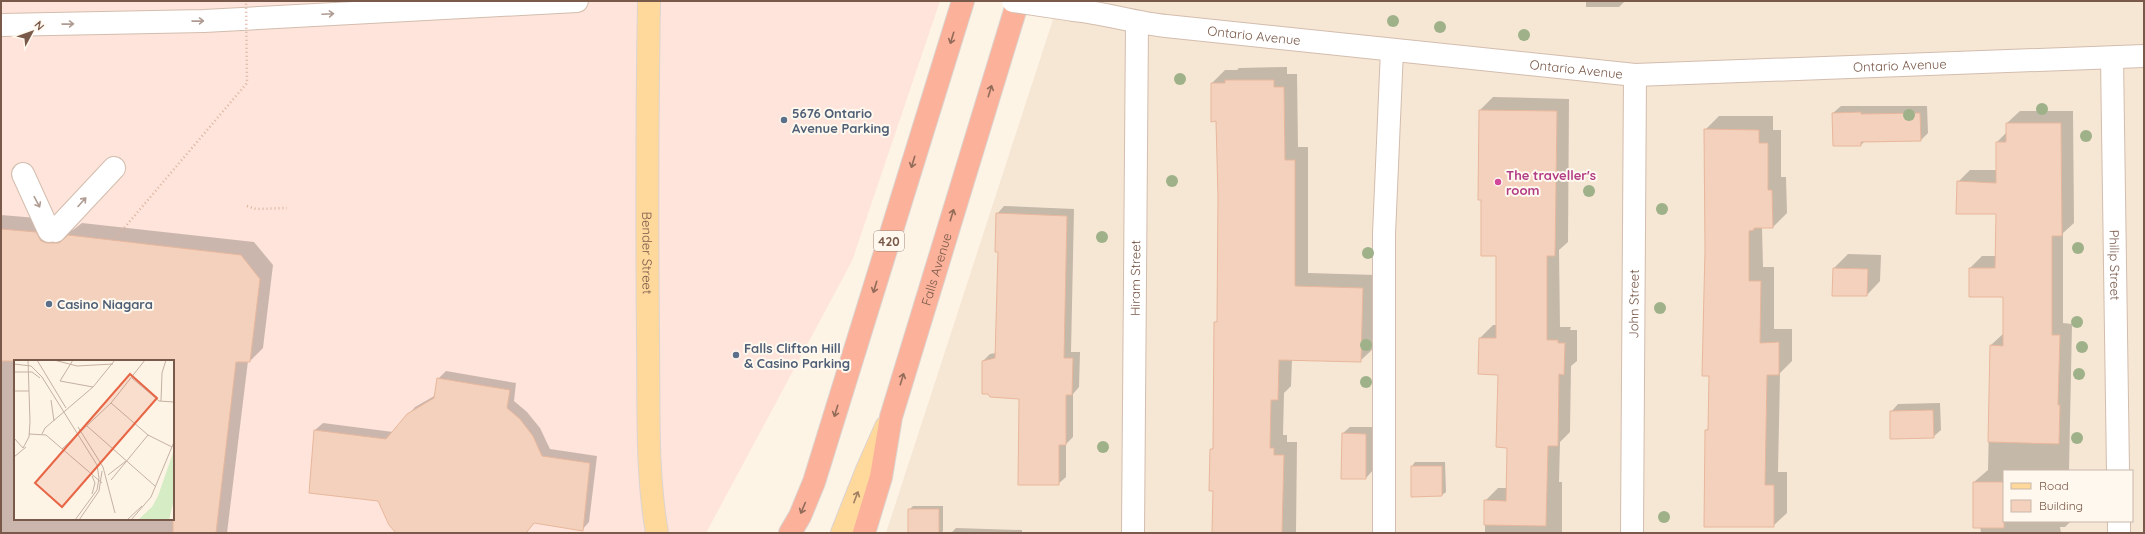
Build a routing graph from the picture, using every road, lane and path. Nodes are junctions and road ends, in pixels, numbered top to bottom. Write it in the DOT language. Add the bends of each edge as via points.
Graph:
graph roads {
  1 [pos="246,1"];
  2 [pos="577,1"];
  3 [pos="648,1"];
  4 [pos="964,1"];
  5 [pos="1013,1"];
  6 [pos="1018,1"];
  7 [pos="1137,23"];
  8 [pos="1,25"];
  9 [pos="1392,50"];
  10 [pos="2144,56"];
  11 [pos="2112,58"];
  12 [pos="1635,75"];
  13 [pos="114,168"];
  14 [pos="23,174"];
  15 [pos="247,206"];
  16 [pos="287,208"];
  17 [pos="114,240"];
  18 [pos="891,417"];
  19 [pos="2118,470"];
  20 [pos="652,504"];
  21 [pos="2119,522"];
  22 [pos="644,533"];
  23 [pos="657,533"];
  24 [pos="790,533"];
  25 [pos="842,533"];
  26 [pos="864,533"];
  27 [pos="1133,533"];
  28 [pos="1384,533"];
  29 [pos="1632,533"];
  30 [pos="2119,533"];
  1 -- 17 [label="path, bridge" via="248,83"];
  8 -- 2 [label="street, one-way" via="204,21"];
  3 -- 20 [label="main road, Bender Street" via="647,262"];
  4 -- 24 [label="highway, 420, one-way" via="814,482"];
  5 -- 7 [label="street, Ontario Avenue, bridge" via="1098,12"];
  18 -- 6 [label="highway, Falls Avenue, one-way"];
  7 -- 9 [label="street, Ontario Avenue"];
  7 -- 27 [label="street, Hiram Street"];
  9 -- 12 [label="street, Ontario Avenue"];
  9 -- 28 [label="street" via="1384,234"];
  10 -- 11 [label="street, Ontario Avenue"];
  11 -- 12 [label="street, Ontario Avenue"];
  11 -- 19 [label="street, Philip Street"];
  12 -- 29 [label="street, John Street"];
  14 -- 13 [label="street, one-way" via="52,231"];
  15 -- 16 [label="path" via="256,209"];
  25 -- 18 [label="main road, Falls Avenue, one-way" via="866,470"];
  18 -- 26 [label="highway" via="881,477"];
  20 -- 22 [label="main road, Bender Street"];
  20 -- 23 [label="main road, Bender Street"];
  21 -- 30 [label="street"];
}
